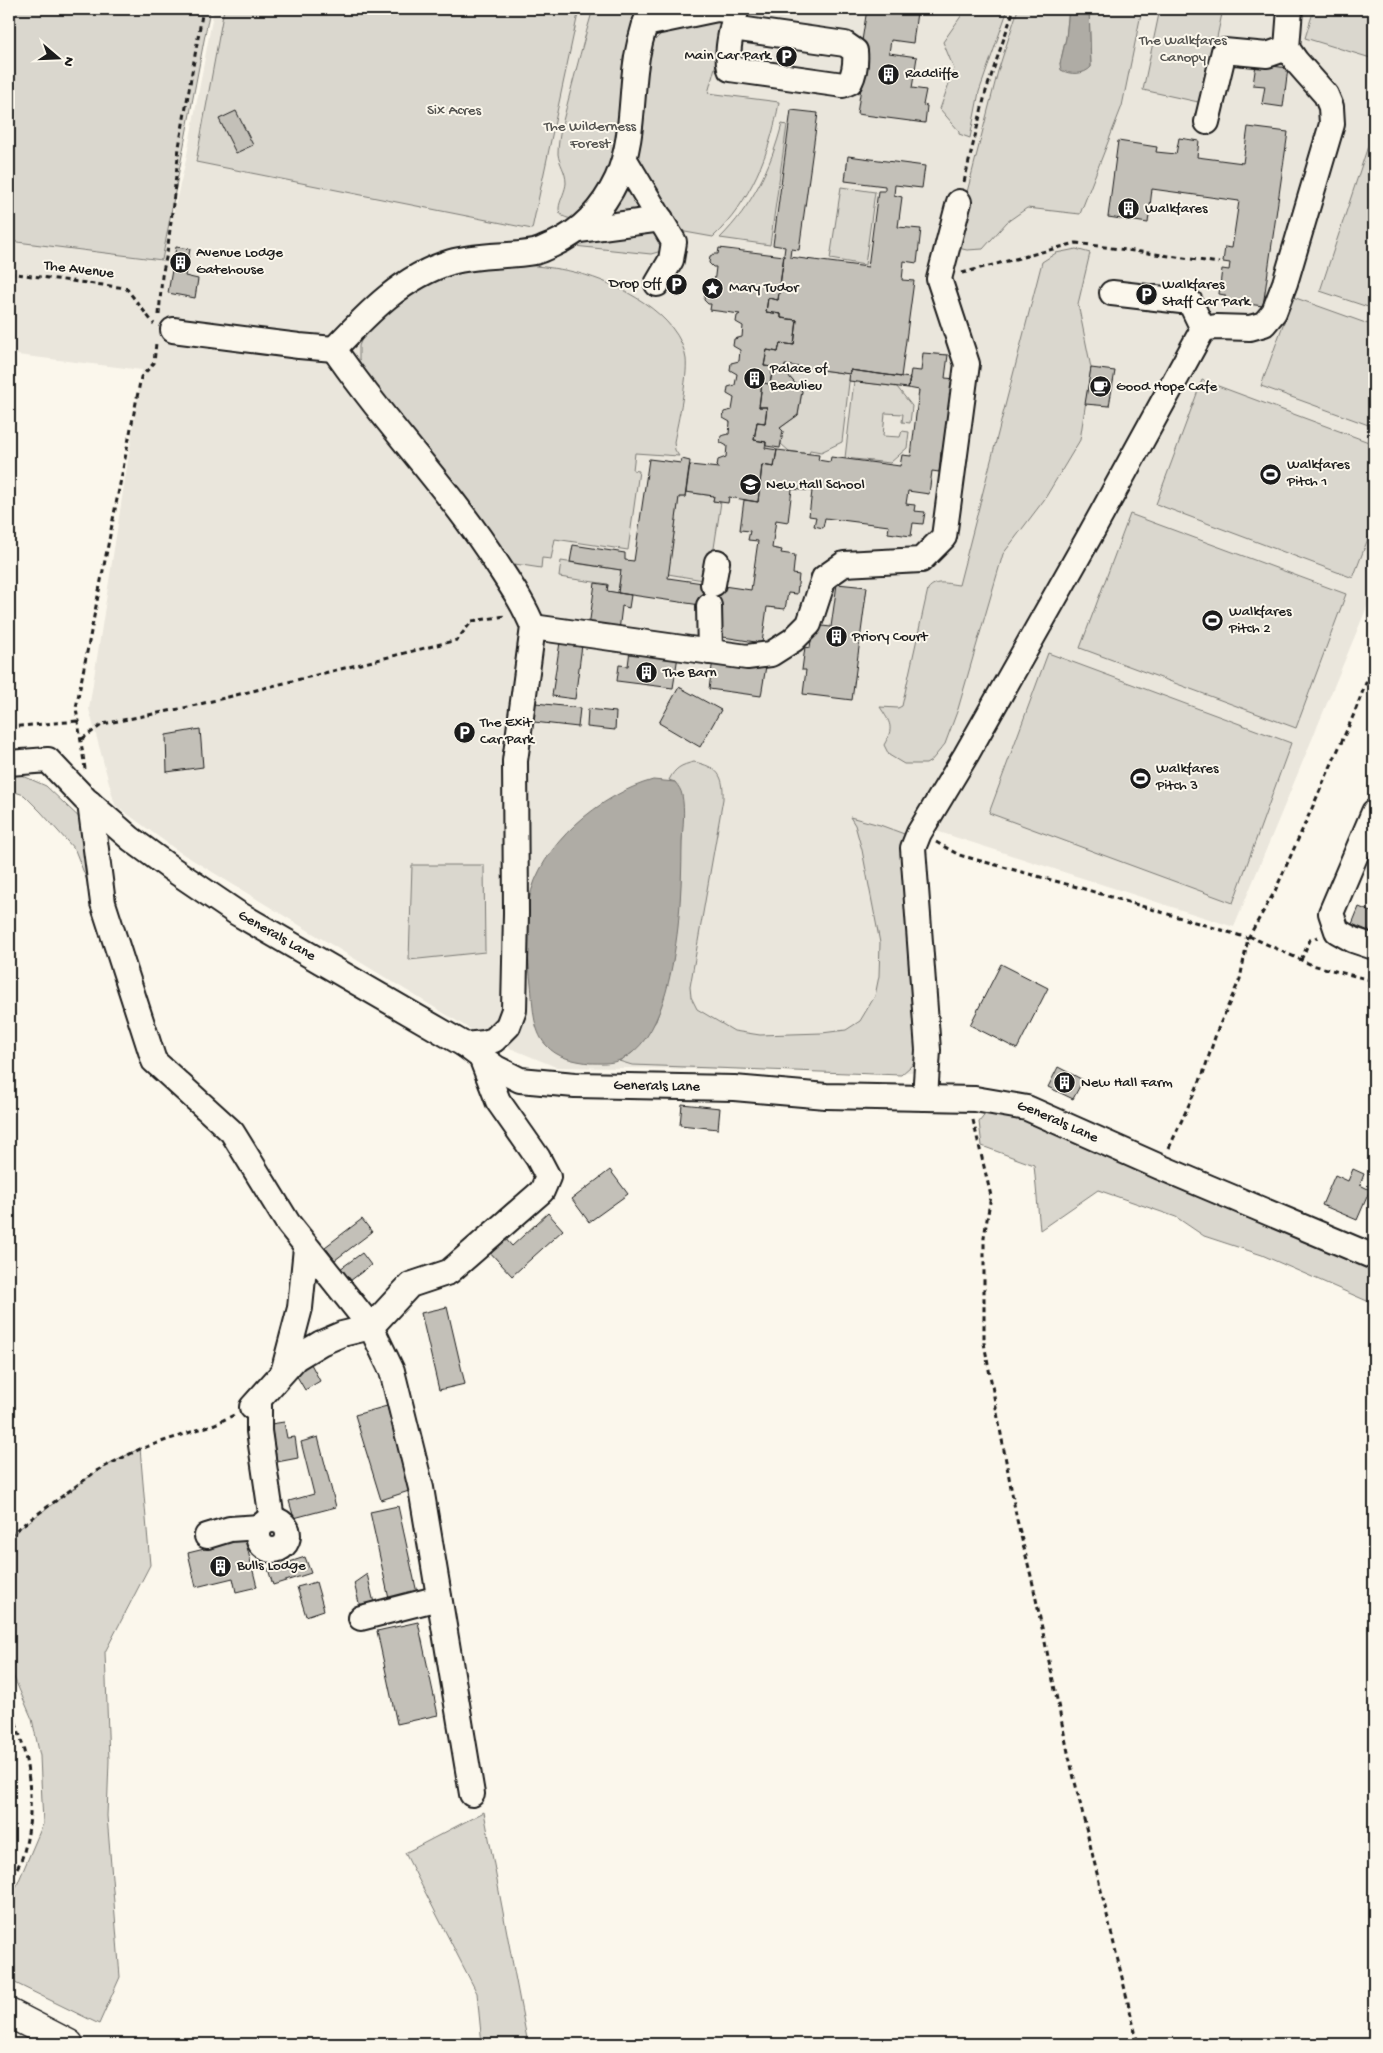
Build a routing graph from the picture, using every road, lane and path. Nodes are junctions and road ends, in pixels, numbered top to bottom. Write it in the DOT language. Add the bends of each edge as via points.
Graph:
graph roads {
  1 [pos="203,9"];
  2 [pos="1014,9"];
  3 [pos="1290,9"];
  4 [pos="648,16"];
  5 [pos="735,16"];
  6 [pos="1287,48"];
  7 [pos="1207,122"];
  8 [pos="625,160"];
  9 [pos="959,202"];
  10 [pos="660,218"];
  11 [pos="579,230"];
  12 [pos="1219,263"];
  13 [pos="9,273"];
  14 [pos="938,279"];
  15 [pos="657,284"];
  16 [pos="1112,293"];
  17 [pos="1204,329"];
  18 [pos="163,332"];
  19 [pos="334,348"];
  20 [pos="713,584"];
  21 [pos="507,615"];
  22 [pos="533,627"];
  23 [pos="710,652"];
  24 [pos="1374,662"];
  25 [pos="78,721"];
  26 [pos="9,728"];
  27 [pos="82,739"];
  28 [pos="9,763"];
  29 [pos="90,803"];
  30 [pos="1374,812"];
  31 [pos="919,833"];
  32 [pos="1337,931"];
  33 [pos="1248,937"];
  34 [pos="1374,947"];
  35 [pos="1301,960"];
  36 [pos="1374,981"];
  37 [pos="473,1050"];
  38 [pos="925,1098"];
  39 [pos="980,1145"];
  40 [pos="1160,1167"];
  41 [pos="306,1248"];
  42 [pos="1374,1257"];
  43 [pos="300,1308"];
  44 [pos="371,1327"];
  45 [pos="321,1343"];
  46 [pos="284,1369"];
  47 [pos="256,1403"];
  48 [pos="9,1535"];
  49 [pos="207,1536"];
  50 [pos="439,1598"];
  51 [pos="361,1618"];
  52 [pos="9,1706"];
  53 [pos="472,1794"];
  54 [pos="9,1882"];
  55 [pos="9,2013"];
  56 [pos="69,2044"];
  57 [pos="1138,2044"];
  1 -- 18 [label="path" via="179,147 162,276"];
  2 -- 9 [label="path" via="986,91"];
  3 -- 6 [label="street"];
  4 -- 5 [label="street" via="717,9"];
  4 -- 8 [label="street" via="635,70"];
  5 -- 5 [label="street" via="845,44 854,51 856,60 850,82 843,85 730,69 728,54"];
  6 -- 7 [label="street" via="1266,55 1224,51"];
  6 -- 17 [label="street" via="1326,95 1332,107 1327,144 1274,312 1264,324 1250,328"];
  8 -- 10 [label="street"];
  8 -- 11 [label="street" via="604,202"];
  9 -- 14 [label="street"];
  10 -- 11 [label="street"];
  10 -- 15 [label="street" via="674,242 671,260"];
  11 -- 19 [label="street" via="536,252 476,257 430,270 377,304"];
  12 -- 14 [label="path" via="1076,243"];
  13 -- 18 [label="path, The Avenue" via="126,288"];
  14 -- 23 [label="street" via="967,364 944,537 921,560 844,564 824,578 809,624 772,654 747,657"];
  16 -- 17 [label="street" via="1190,302"];
  17 -- 31 [label="street" via="966,755"];
  18 -- 19 [label="street"];
  18 -- 25 [label="path" via="154,363 140,377 87,645 76,708"];
  19 -- 22 [label="street" via="358,384 476,531 526,610"];
  20 -- 23 [label="street"];
  21 -- 27 [label="path" via="472,620 457,640 184,708 103,724"];
  22 -- 23 [label="street"];
  22 -- 37 [label="street" via="515,761 514,1010 508,1026 494,1040"];
  24 -- 33 [label="path" via="1275,891"];
  25 -- 26 [label="path"];
  25 -- 27 [label="path"];
  27 -- 29 [label="path"];
  28 -- 29 [label="street, Generals Lane" via="48,760"];
  29 -- 37 [label="street, Generals Lane" via="131,839 237,913"];
  29 -- 41 [label="street" via="104,903 154,1060 232,1132"];
  30 -- 32 [label="street" via="1331,914"];
  31 -- 33 [label="path" via="959,855"];
  31 -- 38 [label="street" via="913,848 928,1050"];
  32 -- 34 [label="street"];
  32 -- 35 [label="path" via="1310,940"];
  33 -- 35 [label="path"];
  33 -- 40 [label="path" via="1240,979 1217,1031 1203,1074"];
  35 -- 36 [label="path"];
  37 -- 38 [label="street, Generals Lane" via="496,1068 520,1080 575,1085 734,1088 826,1096"];
  37 -- 44 [label="street" via="498,1101 548,1177 542,1192 449,1272 410,1285"];
  38 -- 40 [label="street, Generals Lane" via="975,1098 1027,1108"];
  39 -- 57 [label="path" via="991,1196 984,1237 984,1343 1017,1520 1069,1757"];
  40 -- 42 [label="street, Generals Lane"];
  41 -- 43 [label="street"];
  41 -- 44 [label="street"];
  43 -- 45 [label="street"];
  43 -- 46 [label="street"];
  44 -- 45 [label="street"];
  44 -- 50 [label="street" via="392,1371 421,1488"];
  45 -- 46 [label="street"];
  46 -- 47 [label="street"];
  47 -- 48 [label="path" via="215,1424 140,1448 98,1470"];
  47 -- 49 [label="street" via="266,1524"];
  50 -- 51 [label="street"];
  50 -- 53 [label="street"];
  52 -- 54 [label="path" via="18,1726 26,1761 30,1826 21,1859"];
  55 -- 56 [label="highway"];
}
